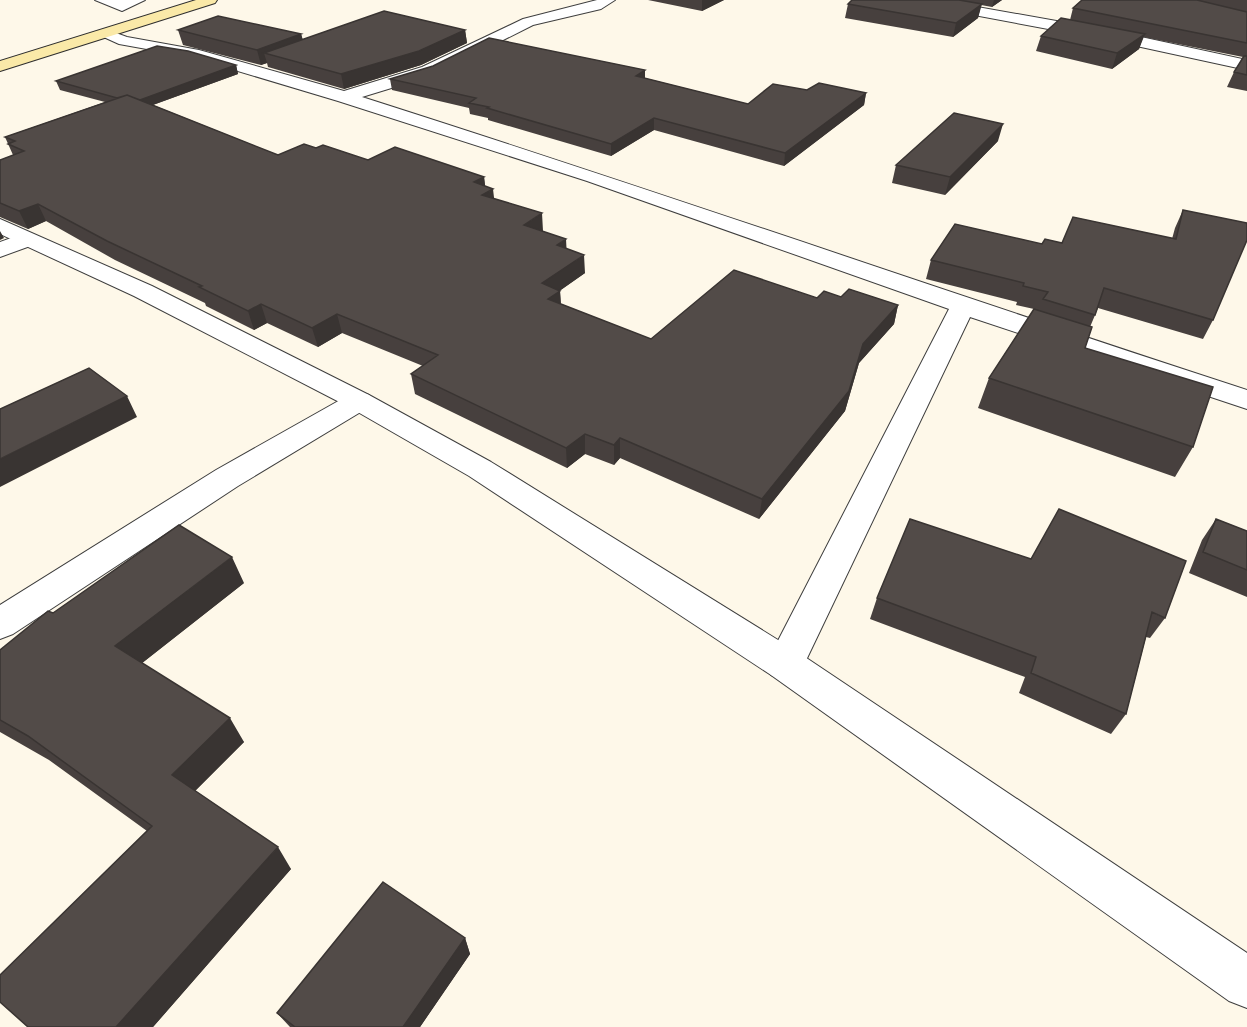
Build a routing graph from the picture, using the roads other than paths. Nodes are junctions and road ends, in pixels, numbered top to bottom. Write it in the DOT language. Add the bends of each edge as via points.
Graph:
graph roads {
  1 [pos="102,0"];
  2 [pos="138,0"];
  3 [pos="210,0"];
  4 [pos="608,0"];
  5 [pos="915,0"];
  6 [pos="105,33"];
  7 [pos="1247,65"];
  8 [pos="0,66"];
  9 [pos="344,97"];
  10 [pos="8,239"];
  11 [pos="963,306"];
  12 [pos="1247,400"];
  13 [pos="359,401"];
  14 [pos="0,624"];
  15 [pos="785,664"];
  16 [pos="1247,983"];
  1 -- 2 [label="street" via="122,7"];
  3 -- 6 [label="main road"];
  4 -- 9 [label="street" via="528,22 428,71"];
  5 -- 7 [label="street"];
  6 -- 8 [label="main road"];
  6 -- 9 [label="street" via="124,41 193,53"];
  9 -- 11 [label="street" via="594,177"];
  10 -- 13 [label="street" via="143,291"];
  11 -- 12 [label="street"];
  11 -- 15 [label="street"];
  13 -- 14 [label="street" via="227,478"];
  13 -- 15 [label="street" via="480,469"];
  15 -- 16 [label="street"];
}
